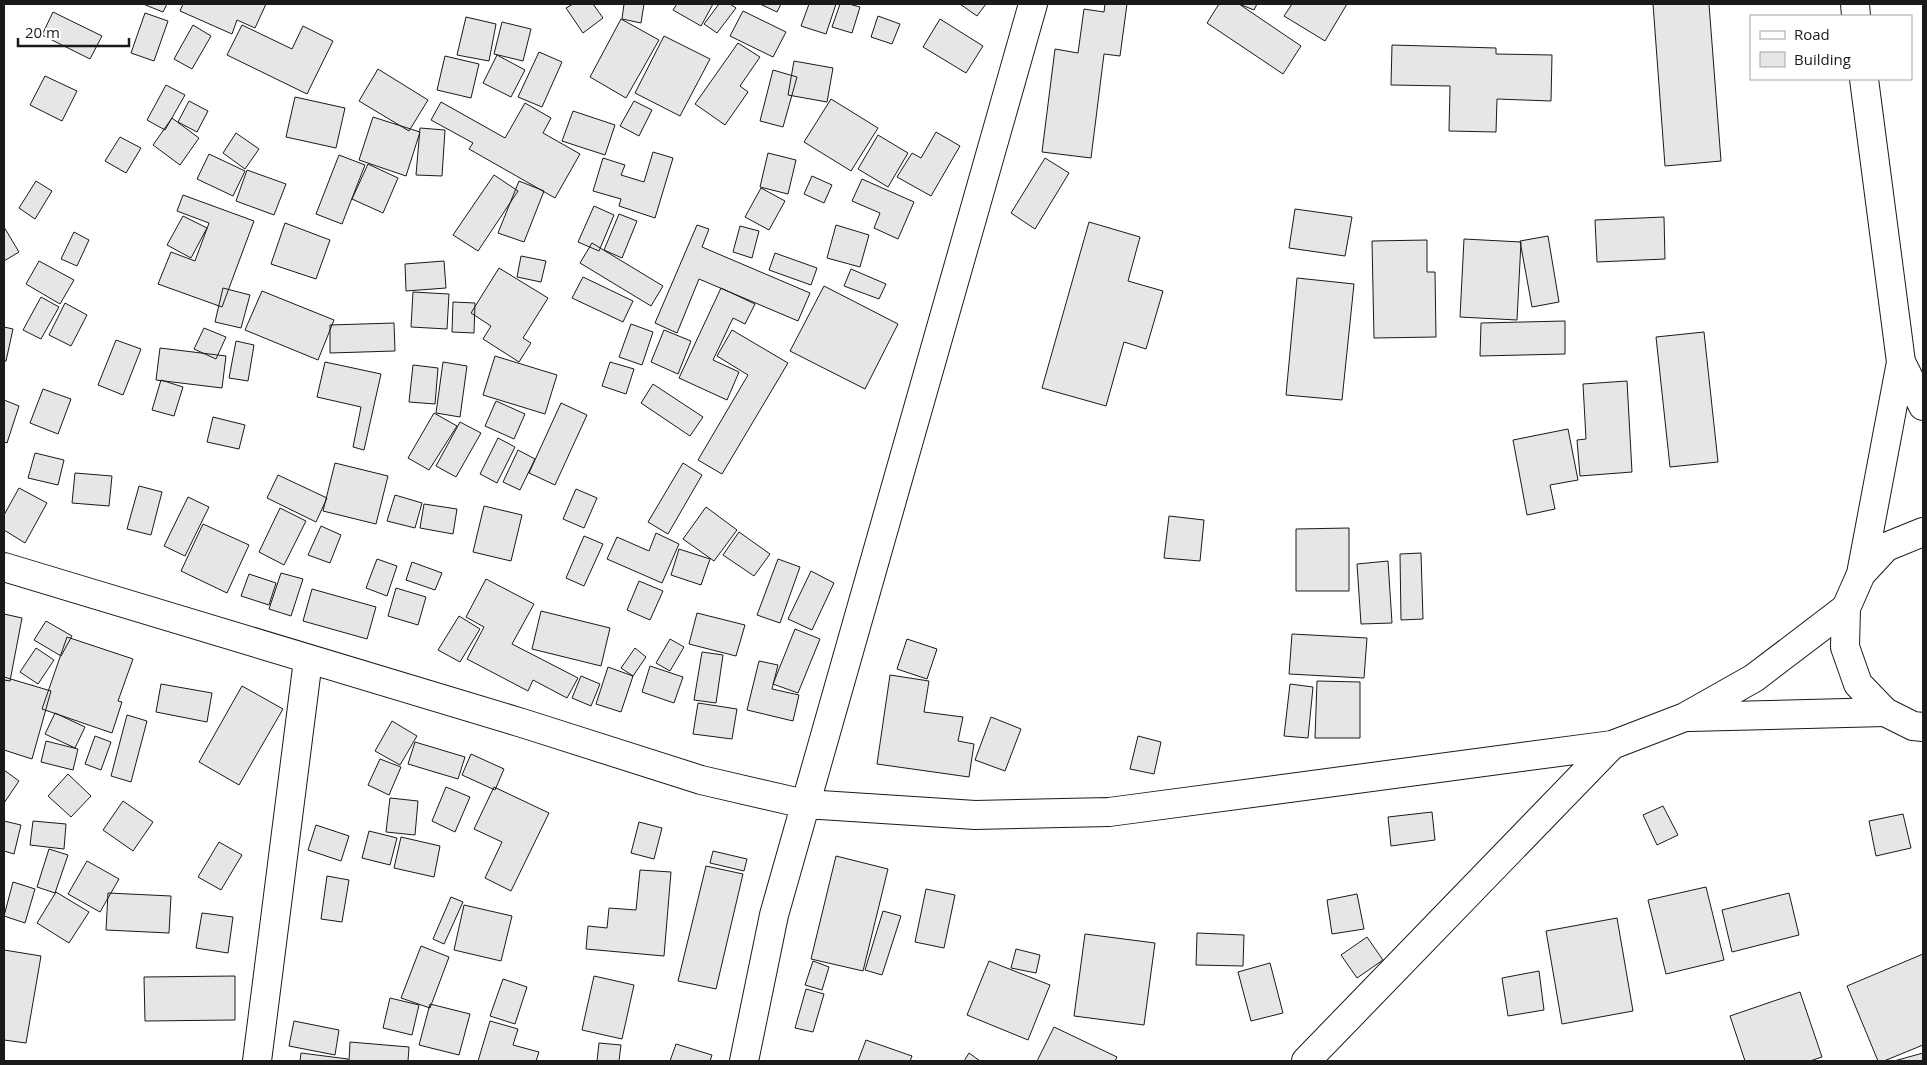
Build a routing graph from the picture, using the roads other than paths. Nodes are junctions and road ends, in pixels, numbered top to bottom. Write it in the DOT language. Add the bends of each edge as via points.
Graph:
graph roads {
  1 [pos="1033,4"];
  2 [pos="1864,80"];
  3 [pos="1901,362"];
  4 [pos="1923,406"];
  5 [pos="1923,532"];
  6 [pos="4,567"];
  7 [pos="1861,574"];
  8 [pos="1846,608"];
  9 [pos="308,660"];
  10 [pos="1885,712"];
  11 [pos="1685,717"];
  12 [pos="1920,730"];
  13 [pos="1612,745"];
  14 [pos="805,804"];
  15 [pos="257,1061"];
  16 [pos="744,1061"];
  17 [pos="1306,1061"];
  1 -- 14 [label="street"];
  2 -- 3 [label="street"];
  3 -- 4 [label="street"];
  3 -- 7 [label="street"];
  5 -- 7 [label="street" via="1886,547"];
  6 -- 9 [label="street"];
  7 -- 8 [label="street"];
  8 -- 10 [label="street" via="1845,647 1858,684"];
  8 -- 11 [label="street" via="1754,678"];
  9 -- 14 [label="street" via="701,780"];
  9 -- 15 [label="street"];
  10 -- 11 [label="street"];
  10 -- 12 [label="street"];
  11 -- 13 [label="street"];
  13 -- 14 [label="street" via="1109,812 975,815"];
  13 -- 17 [label="street"];
  14 -- 16 [label="street" via="774,915"];
}
